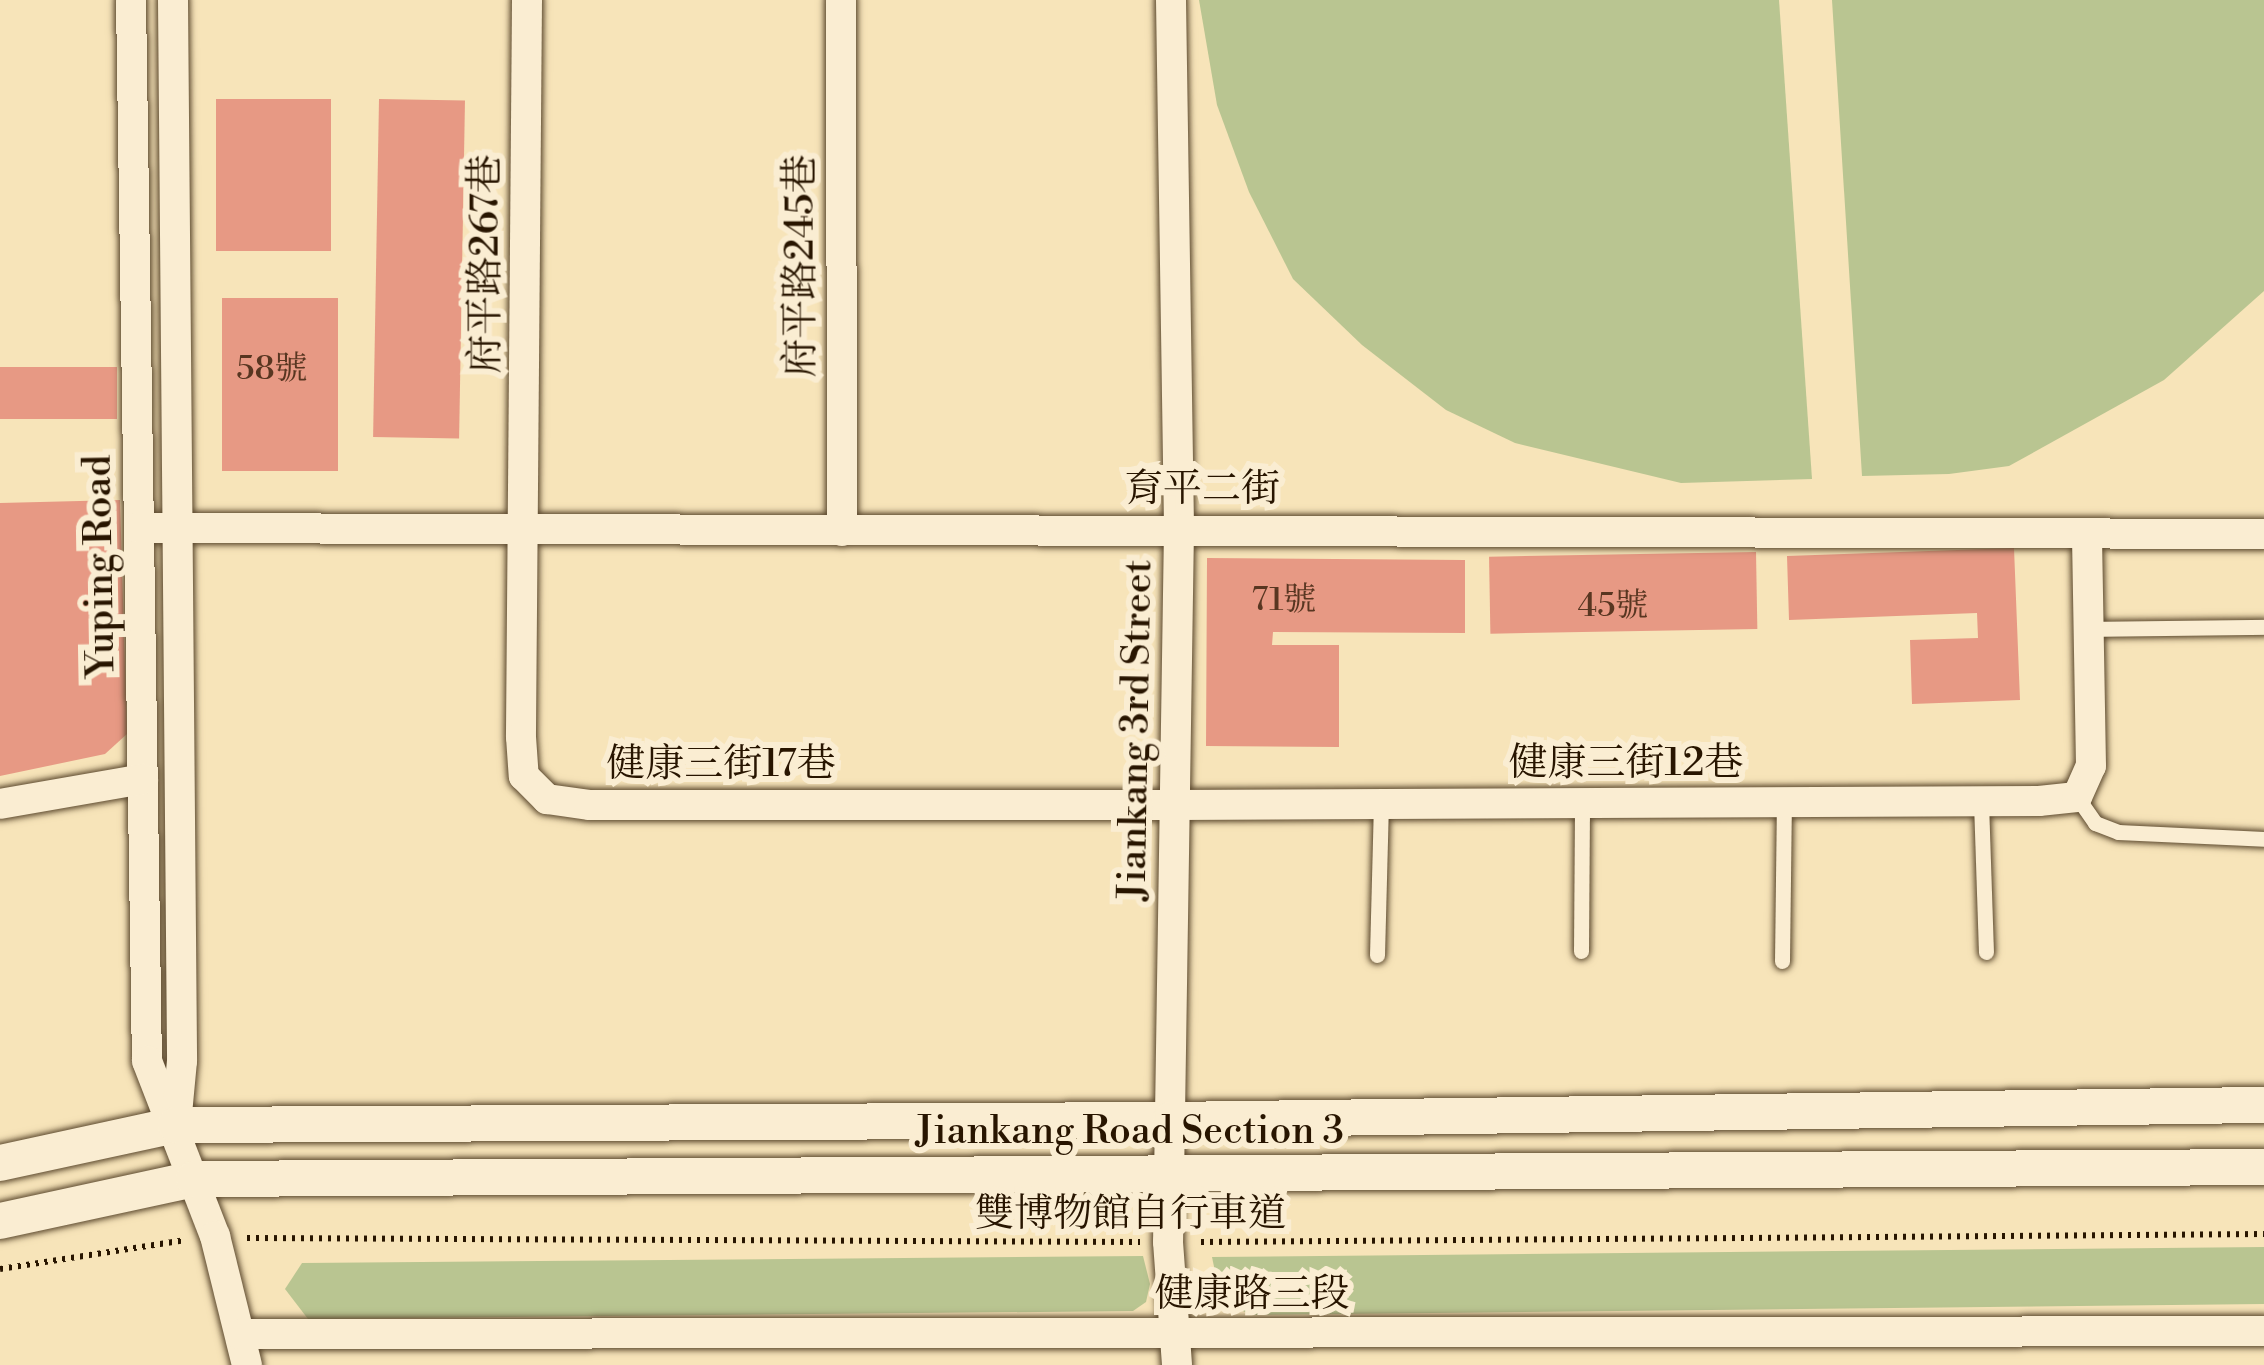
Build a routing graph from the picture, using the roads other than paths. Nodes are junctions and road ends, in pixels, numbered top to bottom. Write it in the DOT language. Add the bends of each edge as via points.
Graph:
graph roads {
  1 [pos="130,0"];
  2 [pos="173,0"];
  3 [pos="527,0"];
  4 [pos="841,0"];
  5 [pos="1171,0"];
  6 [pos="139,528"];
  7 [pos="178,528"];
  8 [pos="525,529"];
  9 [pos="1179,529"];
  10 [pos="842,531"];
  11 [pos="2087,533"];
  12 [pos="2264,534"];
  13 [pos="2264,627"];
  14 [pos="2089,629"];
  15 [pos="143,779"];
  16 [pos="2077,796"];
  17 [pos="1784,802"];
  18 [pos="1982,802"];
  19 [pos="1582,803"];
  20 [pos="0,804"];
  21 [pos="1381,804"];
  22 [pos="1175,805"];
  23 [pos="2264,839"];
  24 [pos="1581,951"];
  25 [pos="1986,952"];
  26 [pos="1377,955"];
  27 [pos="1782,961"];
  28 [pos="2264,1105"];
  29 [pos="1171,1120"];
  30 [pos="176,1125"];
  31 [pos="0,1163"];
  32 [pos="2264,1168"];
  33 [pos="1170,1174"];
  34 [pos="194,1179"];
  35 [pos="0,1221"];
  36 [pos="2264,1331"];
  37 [pos="240,1334"];
  38 [pos="1174,1334"];
  39 [pos="247,1365"];
  40 [pos="1177,1365"];
  1 -- 6 [label="street, Yuping Road"];
  2 -- 7 [label="street, Yuping Road"];
  3 -- 8 [label="street, 府平路267巷"];
  4 -- 10 [label="street, 府平路245巷"];
  5 -- 9 [label="street, Jiankang 3rd Street"];
  6 -- 7 [label="street, 育平二街"];
  6 -- 15 [label="street, Yuping Road"];
  7 -- 8 [label="street, 育平二街"];
  7 -- 30 [label="street, Yuping Road"];
  8 -- 10 [label="street, 育平二街"];
  8 -- 22 [label="street, 健康三街17巷" via="524,776 547,800"];
  9 -- 10 [label="street, 育平二街"];
  9 -- 11 [label="street, 育平二街"];
  9 -- 22 [label="street, Jiankang 3rd Street"];
  11 -- 12 [label="street, 育平二街"];
  11 -- 14 [label="street"];
  13 -- 14 [label="lane"];
  14 -- 16 [label="street" via="2091,766"];
  15 -- 20 [label="street"];
  15 -- 30 [label="street, Yuping Road" via="148,1061"];
  16 -- 18 [label="street, 健康三街12巷"];
  16 -- 23 [label="lane" via="2096,823 2117,832"];
  17 -- 18 [label="street, 健康三街12巷"];
  17 -- 19 [label="street, 健康三街12巷"];
  17 -- 27 [label="lane"];
  18 -- 25 [label="lane"];
  19 -- 21 [label="street, 健康三街12巷"];
  19 -- 24 [label="lane"];
  21 -- 22 [label="street, 健康三街12巷"];
  21 -- 26 [label="lane"];
  22 -- 29 [label="street, Jiankang 3rd Street"];
  28 -- 29 [label="street, Jiankang Road Section 3"];
  29 -- 30 [label="street, Jiankang Road Section 3"];
  29 -- 33 [label="street, Jiankang 3rd Street"];
  30 -- 31 [label="street, Jiankang Road Section 3"];
  30 -- 34 [label="street, Yuping Road"];
  32 -- 33 [label="street, Jiankang Road Section 3"];
  33 -- 34 [label="street, Jiankang Road Section 3"];
  33 -- 38 [label="street, Jiankang 3rd Street"];
  34 -- 35 [label="street, Jiankang Road Section 3"];
  34 -- 37 [label="street, Yuping Road"];
  36 -- 38 [label="street, 健康路三段"];
  37 -- 38 [label="street, 健康路三段"];
  37 -- 39 [label="street, Yuping Road"];
  38 -- 40 [label="street, Jiankang 3rd Street"];
}
